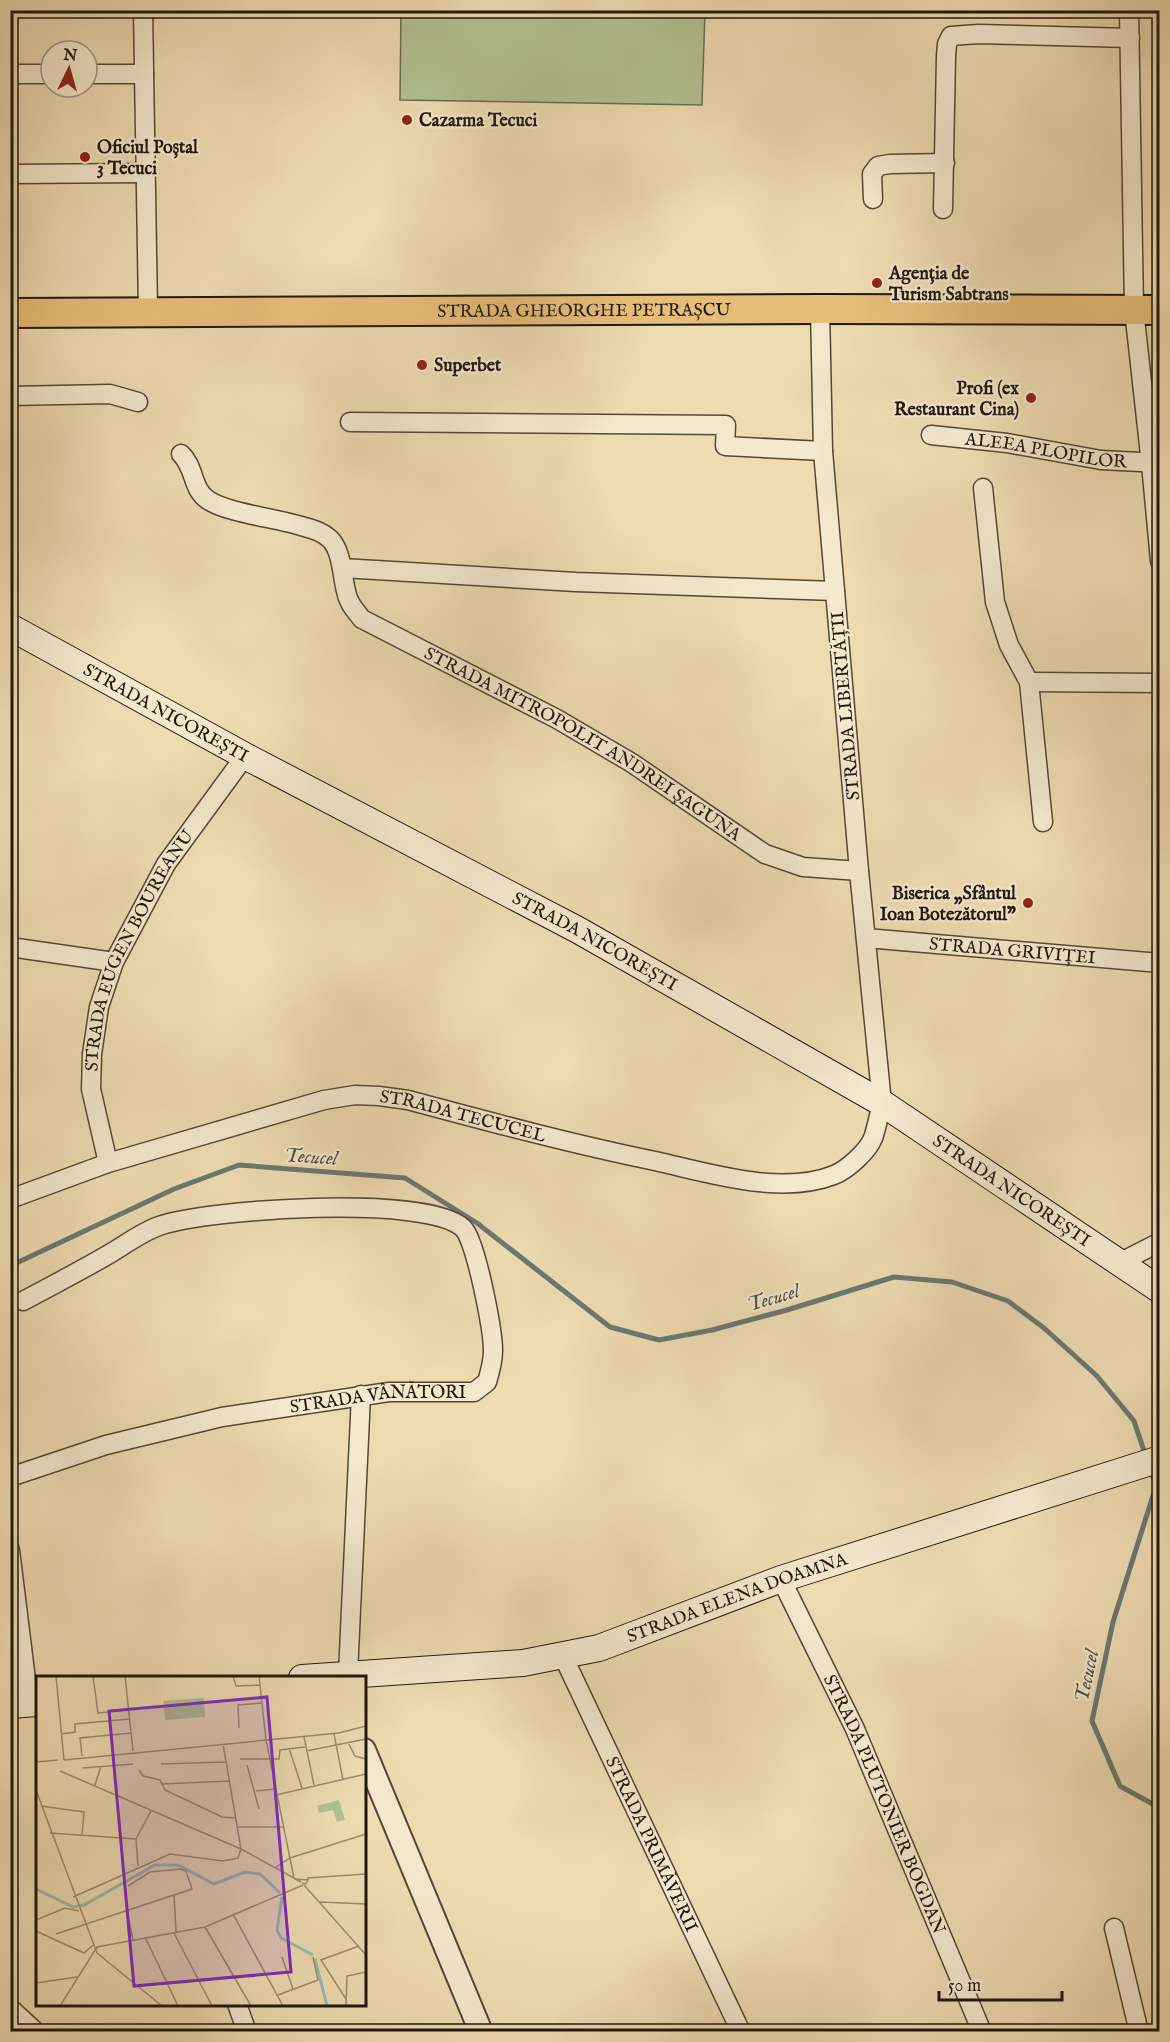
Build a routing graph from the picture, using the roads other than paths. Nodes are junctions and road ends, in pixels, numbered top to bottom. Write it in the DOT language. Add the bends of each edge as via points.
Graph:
graph roads {
  1 [pos="143,10"];
  2 [pos="1129,10"];
  3 [pos="1130,38"];
  4 [pos="10,74"];
  5 [pos="39,74"];
  6 [pos="99,74"];
  7 [pos="144,74"];
  8 [pos="945,163"];
  9 [pos="146,173"];
  10 [pos="10,174"];
  11 [pos="873,199"];
  12 [pos="943,209"];
  13 [pos="820,309"];
  14 [pos="1147,310"];
  15 [pos="148,311"];
  16 [pos="10,313"];
  17 [pos="10,396"];
  18 [pos="138,402"];
  19 [pos="350,422"];
  20 [pos="931,435"];
  21 [pos="823,451"];
  22 [pos="181,454"];
  23 [pos="1155,464"];
  24 [pos="982,488"];
  25 [pos="1160,561"];
  26 [pos="342,568"];
  27 [pos="835,591"];
  28 [pos="10,627"];
  29 [pos="1029,682"];
  30 [pos="1160,683"];
  31 [pos="245,756"];
  32 [pos="1043,822"];
  33 [pos="859,871"];
  34 [pos="866,938"];
  35 [pos="10,947"];
  36 [pos="114,962"];
  37 [pos="1160,963"];
  38 [pos="882,1103"];
  39 [pos="108,1163"];
  40 [pos="10,1199"];
  41 [pos="1160,1242"];
  42 [pos="1119,1263"];
  43 [pos="1160,1290"];
  44 [pos="23,1302"];
  45 [pos="361,1395"];
  46 [pos="1160,1459"];
  47 [pos="10,1477"];
  48 [pos="10,1550"];
  49 [pos="781,1579"];
  50 [pos="563,1656"];
  51 [pos="339,1675"];
  52 [pos="320,1676"];
  53 [pos="26,1704"];
  54 [pos="366,1755"];
  55 [pos="1114,1928"];
  56 [pos="238,2006"];
  57 [pos="10,2008"];
  58 [pos="36,2031"];
  59 [pos="247,2031"];
  60 [pos="481,2031"];
  61 [pos="741,2031"];
  62 [pos="982,2031"];
  63 [pos="1139,2031"];
  1 -- 7 [label="street"];
  2 -- 3 [label="street"];
  3 -- 8 [label="street" via="978,33 951,36 946,56"];
  3 -- 14 [label="street"];
  4 -- 5 [label="street"];
  6 -- 7 [label="street"];
  7 -- 9 [label="street"];
  8 -- 11 [label="street" via="878,166 872,174"];
  8 -- 12 [label="street"];
  9 -- 10 [label="street"];
  9 -- 15 [label="street"];
  13 -- 14 [label="main road, STRADA GHEORGHE PETRAȘCU"];
  13 -- 15 [label="main road, STRADA GHEORGHE PETRAȘCU"];
  13 -- 21 [label="street, STRADA LIBERTĂȚII"];
  14 -- 23 [label="street"];
  15 -- 16 [label="main road, STRADA GHEORGHE PETRAȘCU"];
  17 -- 18 [label="street" via="110,394"];
  19 -- 21 [label="street" via="726,424 725,446"];
  20 -- 23 [label="street, ALEEA PLOPILOR"];
  21 -- 27 [label="street, STRADA LIBERTĂȚII"];
  22 -- 26 [label="street, STRADA MITROPOLIT ANDREI ȘAGUNA" via="207,500 320,531 332,541"];
  23 -- 25 [label="street"];
  24 -- 29 [label="street" via="995,602 1009,645"];
  26 -- 27 [label="street" via="576,582"];
  26 -- 33 [label="street, STRADA MITROPOLIT ANDREI ȘAGUNA" via="351,606 362,619 557,719 632,763 765,854 803,867"];
  27 -- 33 [label="street, STRADA LIBERTĂȚII"];
  28 -- 31 [label="main road, STRADA NICOREȘTI"];
  29 -- 30 [label="street"];
  29 -- 32 [label="street"];
  31 -- 36 [label="street, STRADA EUGEN BOUREANU" via="166,864"];
  31 -- 38 [label="main road, STRADA NICOREȘTI" via="578,930"];
  33 -- 34 [label="street, STRADA LIBERTĂȚII"];
  34 -- 37 [label="street, STRADA GRIVIȚEI"];
  34 -- 38 [label="street, STRADA LIBERTĂȚII"];
  35 -- 36 [label="street"];
  36 -- 39 [label="street, STRADA EUGEN BOUREANU" via="99,1008 92,1054 91,1089"];
  38 -- 39 [label="street, STRADA TECUCEL" via="872,1140 853,1164 835,1175 805,1182 744,1180 591,1148 379,1095 324,1100"];
  38 -- 42 [label="main road, STRADA NICOREȘTI"];
  39 -- 40 [label="street, STRADA TECUCEL"];
  41 -- 42 [label="street"];
  42 -- 43 [label="main road, STRADA NICOREȘTI"];
  44 -- 45 [label="street, STRADA VÂNĂTORI" via="158,1227 197,1216 342,1208 415,1210 443,1216 464,1228 475,1251 493,1351 487,1382 474,1392"];
  45 -- 47 [label="street, STRADA VÂNĂTORI" via="199,1422 106,1445"];
  45 -- 51 [label="street"];
  46 -- 49 [label="main road, STRADA ELENA DOAMNA"];
  48 -- 53 [label="street"];
  49 -- 50 [label="main road, STRADA ELENA DOAMNA" via="599,1648"];
  49 -- 62 [label="street, STRADA PLUTONIER BOGDAN" via="855,1729"];
  50 -- 51 [label="main road, STRADA ELENA DOAMNA" via="523,1663"];
  50 -- 61 [label="street, STRADA PRIMĂVERII"];
  51 -- 52 [label="main road, STRADA ELENA DOAMNA"];
  54 -- 60 [label="street"];
  55 -- 63 [label="street"];
  56 -- 59 [label="street"];
  57 -- 58 [label="street"];
}
